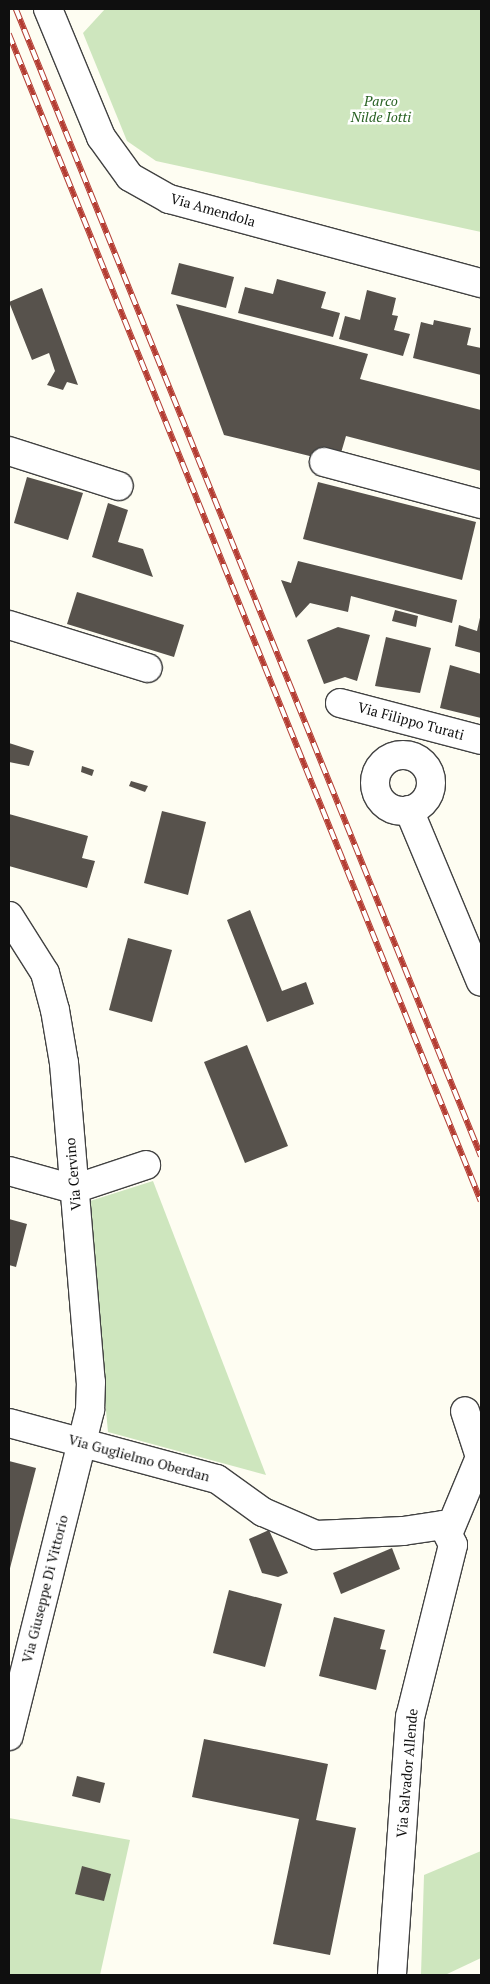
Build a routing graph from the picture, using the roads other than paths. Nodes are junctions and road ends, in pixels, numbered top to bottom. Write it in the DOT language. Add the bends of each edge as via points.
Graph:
graph roads {
  1 [pos="48,9"];
  2 [pos="481,283"];
  3 [pos="9,451"];
  4 [pos="324,462"];
  5 [pos="119,486"];
  6 [pos="481,504"];
  7 [pos="9,625"];
  8 [pos="148,668"];
  9 [pos="340,703"];
  10 [pos="420,724"];
  11 [pos="481,740"];
  12 [pos="412,756"];
  13 [pos="409,810"];
  14 [pos="9,916"];
  15 [pos="481,982"];
  16 [pos="146,1165"];
  17 [pos="9,1171"];
  18 [pos="74,1189"];
  19 [pos="464,1411"];
  20 [pos="9,1423"];
  21 [pos="80,1442"];
  22 [pos="450,1540"];
  23 [pos="9,1736"];
  24 [pos="392,1975"];
  1 -- 2 [label="street, Via Amendola" via="101,137 130,178 169,199"];
  3 -- 5 [label="street"];
  4 -- 6 [label="street"];
  7 -- 8 [label="street"];
  9 -- 10 [label="street, Via Filippo Turati"];
  10 -- 11 [label="street, Via Filippo Turati"];
  10 -- 12 [label="street"];
  12 -- 13 [label="street" via="424,764 430,777 430,791 422,804"];
  12 -- 13 [label="street" via="397,756 384,762 376,775 375,789 382,802 394,810"];
  13 -- 15 [label="street"];
  14 -- 18 [label="street, Via Cervino" via="30,944 45,973 55,1010 64,1062"];
  16 -- 18 [label="street"];
  17 -- 18 [label="street"];
  18 -- 21 [label="street, Via Cervino" via="91,1382 90,1410"];
  19 -- 22 [label="street, Via Salvador Allende" via="480,1457"];
  20 -- 21 [label="street, Via Guglielmo Oberdan"];
  21 -- 22 [label="street, Via Guglielmo Oberdan" via="218,1479 263,1512 316,1535 403,1531 443,1525"];
  21 -- 23 [label="street, Via Giuseppe Di Vittorio"];
  22 -- 24 [label="street, Via Salvador Allende" via="410,1718"];
}
